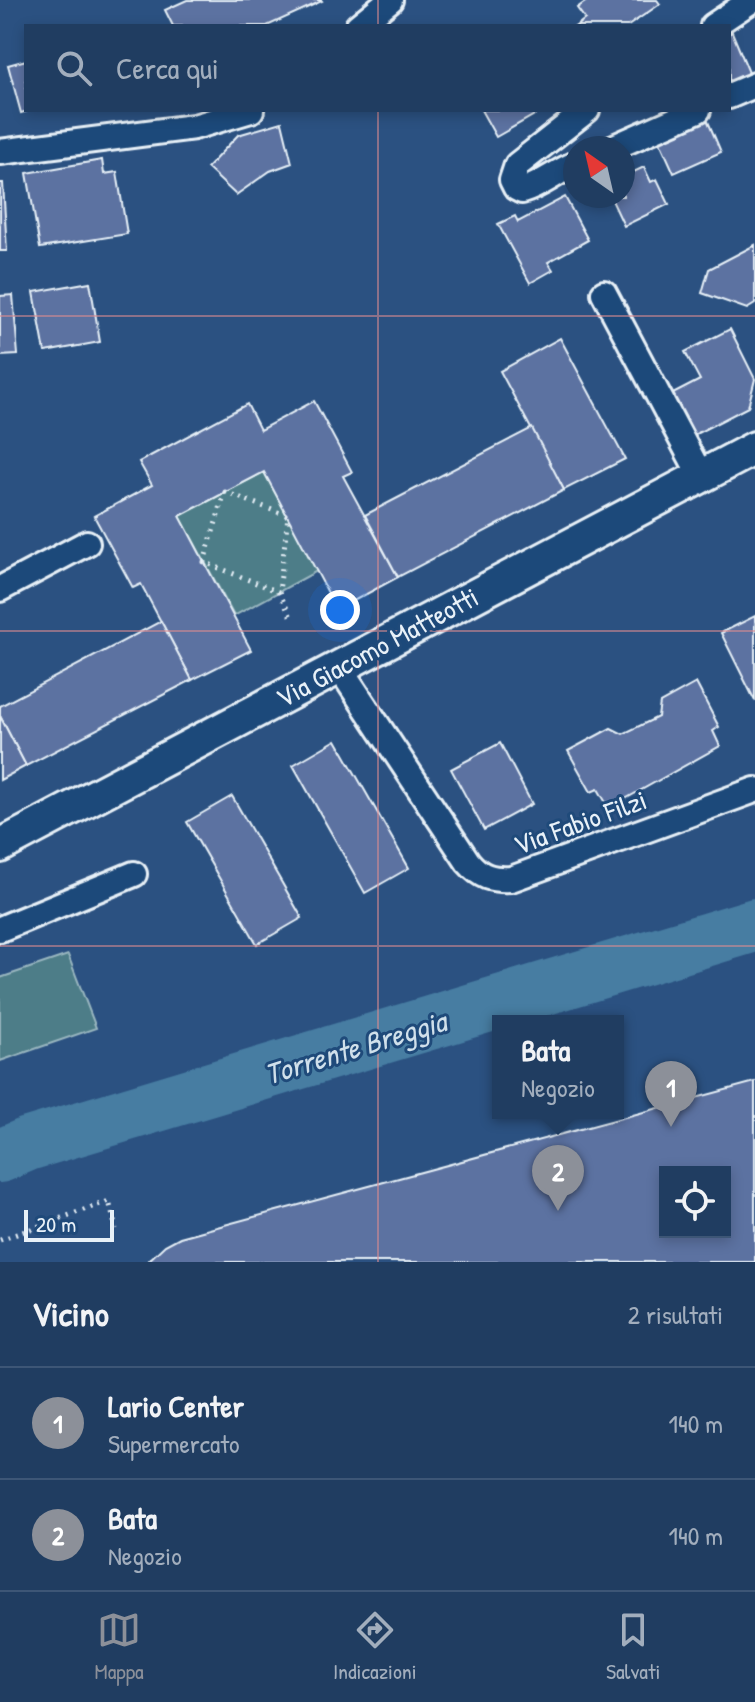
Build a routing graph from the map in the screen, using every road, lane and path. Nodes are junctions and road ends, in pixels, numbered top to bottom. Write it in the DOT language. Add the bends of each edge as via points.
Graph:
graph roads {
  1 [pos="390,0"];
  2 [pos="752,0"];
  3 [pos="360,24"];
  4 [pos="716,24"];
  5 [pos="755,85"];
  6 [pos="731,95"];
  7 [pos="244,112"];
  8 [pos="584,112"];
  9 [pos="693,112"];
  10 [pos="635,138"];
  11 [pos="0,152"];
  12 [pos="563,169"];
  13 [pos="604,293"];
  14 [pos="755,448"];
  15 [pos="701,476"];
  16 [pos="87,543"];
  17 [pos="0,589"];
  18 [pos="279,592"];
  19 [pos="292,619"];
  20 [pos="339,667"];
  21 [pos="755,790"];
  22 [pos="0,846"];
  23 [pos="134,874"];
  24 [pos="0,929"];
  25 [pos="116,1229"];
  26 [pos="0,1240"];
  1 -- 3 [label="street"];
  2 -- 4 [label="street"];
  5 -- 6 [label="street"];
  7 -- 11 [label="street" via="194,127"];
  8 -- 12 [label="street" via="517,165 512,180 522,191"];
  9 -- 10 [label="street"];
  13 -- 15 [label="street"];
  14 -- 15 [label="street, Via Giacomo Matteotti"];
  15 -- 20 [label="street, Via Giacomo Matteotti"];
  16 -- 17 [label="street"];
  18 -- 18 [label="path" via="204,562 225,492 288,516"];
  18 -- 19 [label="path"];
  20 -- 21 [label="street, Via Fabio Filzi" via="468,862 491,880 511,879"];
  20 -- 22 [label="street, Via Giacomo Matteotti"];
  23 -- 24 [label="street"];
  25 -- 26 [label="path" via="109,1201"];
}
